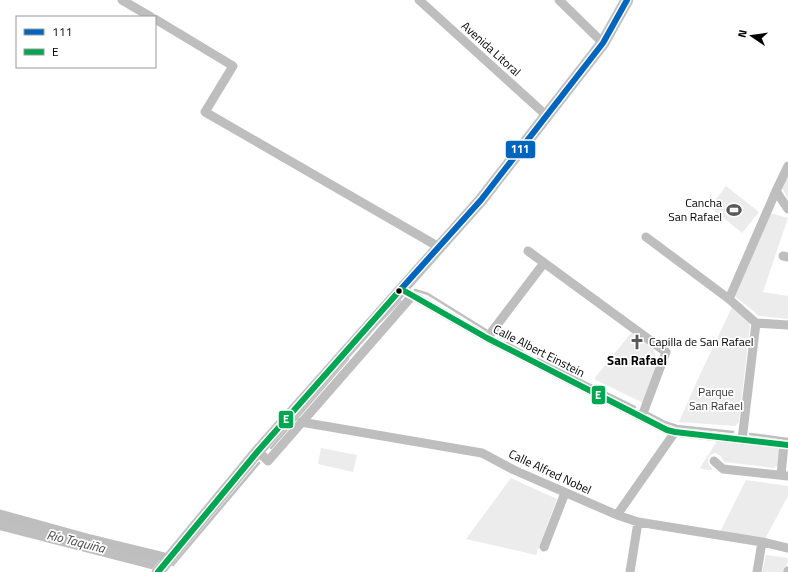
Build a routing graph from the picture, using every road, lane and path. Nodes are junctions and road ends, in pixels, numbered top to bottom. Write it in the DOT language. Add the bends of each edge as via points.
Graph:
graph roads {
  1 [pos="122,0"];
  2 [pos="419,0"];
  3 [pos="559,0"];
  4 [pos="628,0"];
  5 [pos="149,16"];
  6 [pos="156,21"];
  7 [pos="603,43"];
  8 [pos="547,116"];
  9 [pos="788,166"];
  10 [pos="776,191"];
  11 [pos="769,207"];
  12 [pos="788,210"];
  13 [pos="646,237"];
  14 [pos="439,247"];
  15 [pos="528,251"];
  16 [pos="544,263"];
  17 [pos="401,289"];
  18 [pos="412,296"];
  19 [pos="729,299"];
  20 [pos="756,323"];
  21 [pos="788,325"];
  22 [pos="487,338"];
  23 [pos="642,416"];
  24 [pos="301,422"];
  25 [pos="675,432"];
  26 [pos="742,440"];
  27 [pos="786,444"];
  28 [pos="258,451"];
  29 [pos="714,461"];
  30 [pos="785,476"];
  31 [pos="565,493"];
  32 [pos="0,514"];
  33 [pos="617,515"];
  34 [pos="638,522"];
  35 [pos="762,542"];
  36 [pos="544,547"];
  37 [pos="788,548"];
  38 [pos="169,558"];
  39 [pos="158,572"];
  40 [pos="630,572"];
  41 [pos="757,572"];
  1 -- 5 [label="street"];
  2 -- 8 [label="street, Avenida Litoral"];
  3 -- 7 [label="street"];
  4 -- 7 [label="main road"];
  6 -- 14 [label="street" via="233,66 205,112"];
  7 -- 8 [label="main road"];
  8 -- 14 [label="main road" via="481,200"];
  9 -- 10 [label="street"];
  10 -- 11 [label="street"];
  10 -- 12 [label="street"];
  11 -- 12 [label="street"];
  11 -- 19 [label="street"];
  13 -- 19 [label="street"];
  14 -- 17 [label="main road"];
  15 -- 16 [label="street"];
  16 -- 22 [label="street"];
  16 -- 23 [label="street" via="666,352"];
  17 -- 18 [label="street, Calle Albert Einstein"];
  17 -- 28 [label="main road"];
  18 -- 22 [label="street, Calle Albert Einstein"];
  18 -- 24 [label="street"];
  19 -- 20 [label="street"];
  20 -- 21 [label="street"];
  20 -- 26 [label="street"];
  22 -- 23 [label="street, Calle Albert Einstein"];
  23 -- 25 [label="street, Calle Albert Einstein"];
  24 -- 28 [label="street" via="268,461"];
  24 -- 31 [label="street, Calle Alfred Nobel" via="482,453"];
  25 -- 26 [label="street, Calle Albert Einstein"];
  25 -- 33 [label="street"];
  26 -- 27 [label="street, Calle Albert Einstein"];
  27 -- 30 [label="street"];
  28 -- 38 [label="main road"];
  29 -- 30 [label="street" via="723,469"];
  31 -- 33 [label="street, Calle Alfred Nobel"];
  31 -- 36 [label="street"];
  32 -- 38 [label="street"];
  33 -- 34 [label="street, Calle Alfred Nobel"];
  34 -- 35 [label="street, Calle Alfred Nobel"];
  34 -- 40 [label="street"];
  35 -- 37 [label="street, Calle Alfred Nobel"];
  35 -- 41 [label="street"];
  38 -- 39 [label="main road"];
}
